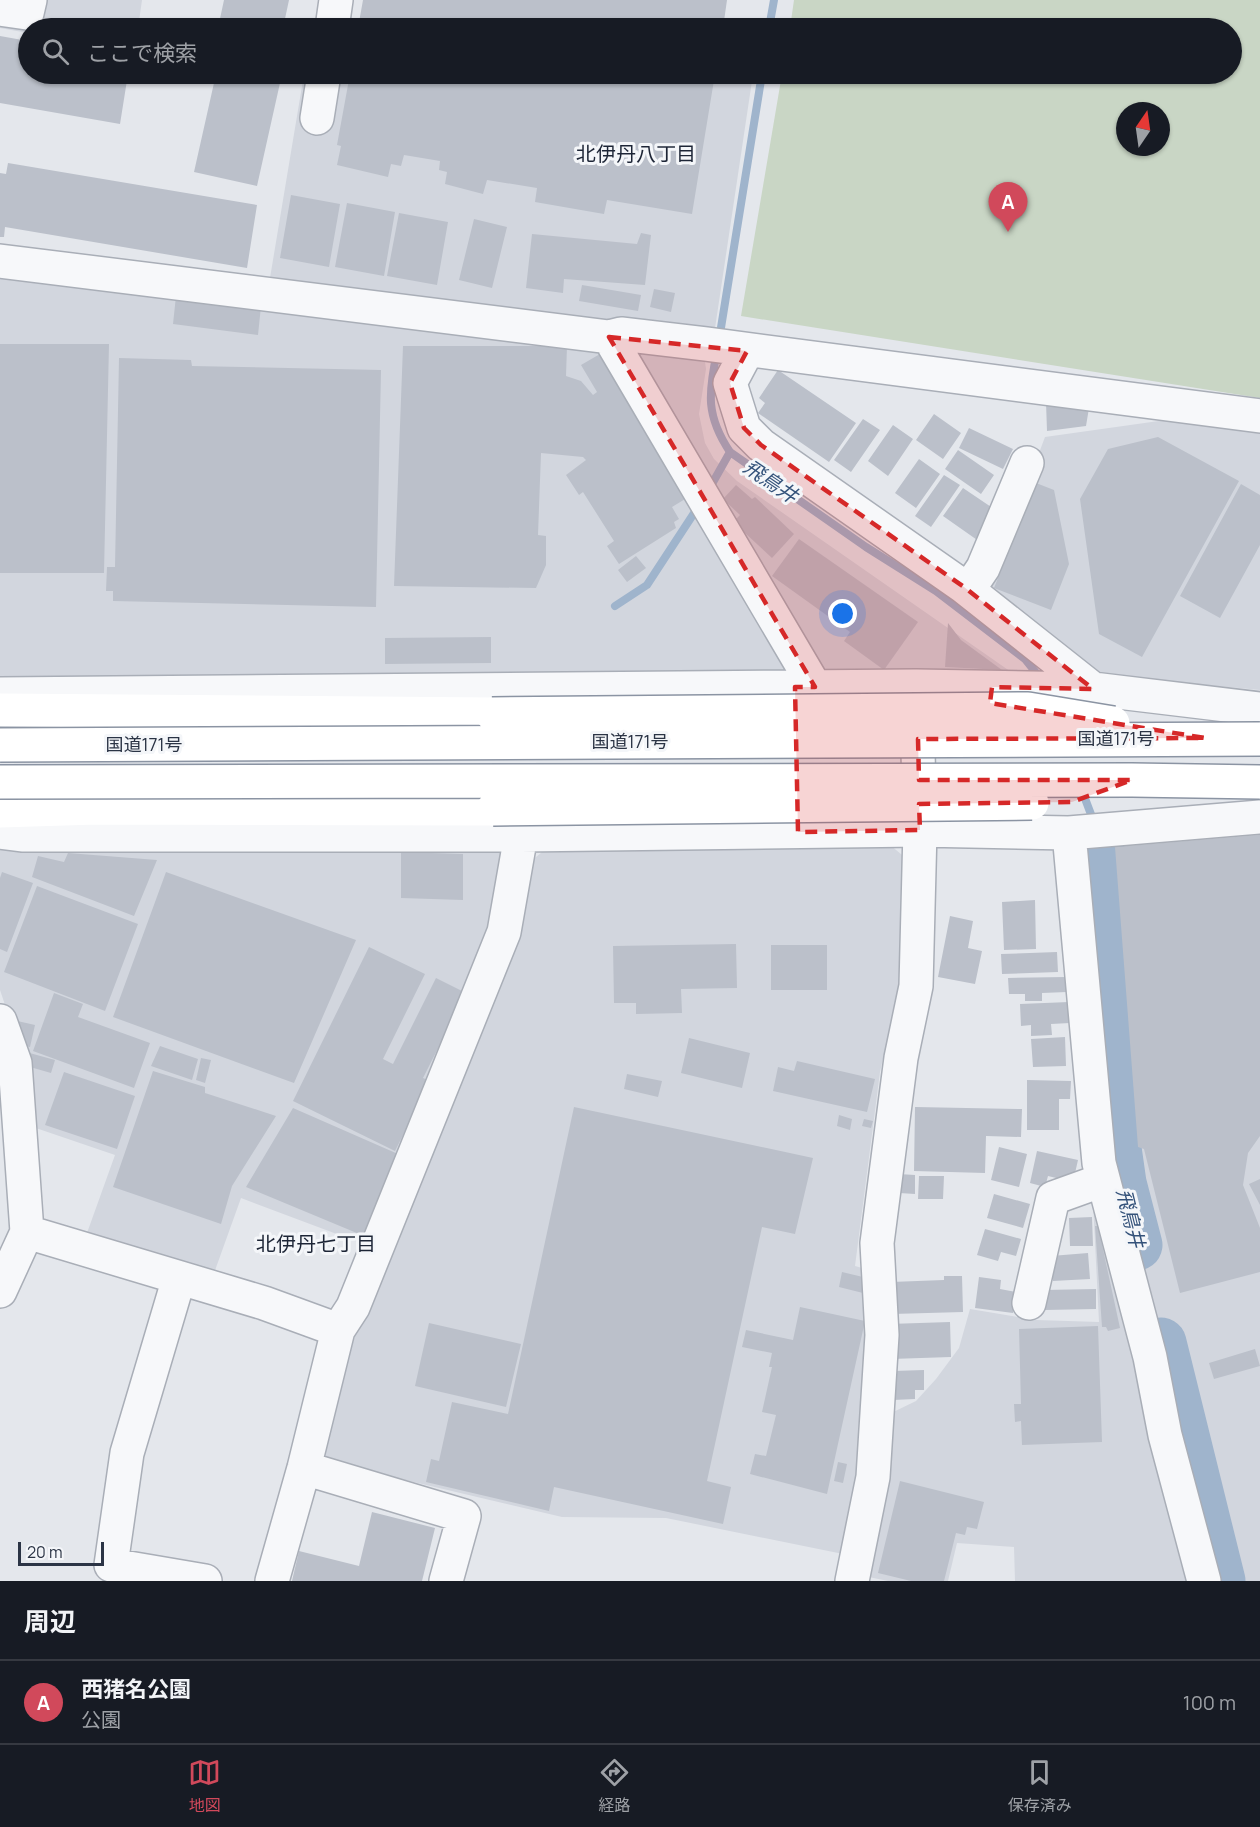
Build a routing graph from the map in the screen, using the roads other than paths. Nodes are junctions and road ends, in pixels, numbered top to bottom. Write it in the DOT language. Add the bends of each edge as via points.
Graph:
graph roads {
  1 [pos="30,0"];
  2 [pos="336,0"];
  3 [pos="0,9"];
  4 [pos="333,18"];
  5 [pos="322,84"];
  6 [pos="316,118"];
  7 [pos="0,261"];
  8 [pos="609,336"];
  9 [pos="730,348"];
  10 [pos="1260,416"];
  11 [pos="1028,464"];
  12 [pos="968,590"];
  13 [pos="916,686"];
  14 [pos="805,687"];
  15 [pos="1093,689"];
  16 [pos="0,694"];
  17 [pos="1260,709"];
  18 [pos="0,710"];
  19 [pos="1205,738"];
  20 [pos="1260,739"];
  21 [pos="0,746"];
  22 [pos="1132,780"];
  23 [pos="0,782"];
  24 [pos="1260,782"];
  25 [pos="0,811"];
  26 [pos="1260,817"];
  27 [pos="920,830"];
  28 [pos="0,832"];
  29 [pos="798,832"];
  30 [pos="1069,833"];
  31 [pos="521,835"];
  32 [pos="0,1021"];
  33 [pos="1103,1180"];
  34 [pos="27,1232"];
  35 [pos="179,1278"];
  36 [pos="1026,1281"];
  37 [pos="0,1291"];
  38 [pos="338,1329"];
  39 [pos="304,1468"];
  40 [pos="205,1581"];
  41 [pos="272,1581"];
  42 [pos="446,1581"];
  43 [pos="852,1581"];
  44 [pos="1204,1581"];
  1 -- 3 [label="street" via="27,14"];
  2 -- 4 [label="street"];
  5 -- 6 [label="street"];
  7 -- 8 [label="street"];
  8 -- 9 [label="street" via="621,334"];
  8 -- 14 [label="street"];
  9 -- 10 [label="street"];
  9 -- 12 [label="street" via="730,383 744,428 761,445"];
  11 -- 12 [label="street" via="983,568"];
  12 -- 15 [label="street"];
  13 -- 14 [label="street"];
  13 -- 15 [label="street"];
  13 -- 27 [label="street"];
  14 -- 16 [label="street"];
  14 -- 29 [label="street"];
  15 -- 17 [label="street"];
  18 -- 19 [label="highway, bridge" via="492,714 1028,709"];
  19 -- 20 [label="highway, 国道171号, bridge"];
  19 -- 21 [label="highway, 国道171号, bridge"];
  22 -- 23 [label="highway, bridge"];
  22 -- 24 [label="highway, bridge"];
  22 -- 25 [label="highway, bridge" via="1072,802"];
  26 -- 30 [label="street"];
  27 -- 29 [label="street"];
  27 -- 30 [label="street"];
  27 -- 43 [label="street" via="916,986 901,1058 877,1243 882,1335 873,1477"];
  28 -- 31 [label="street"];
  29 -- 31 [label="street"];
  30 -- 33 [label="street"];
  31 -- 38 [label="street" via="504,932 353,1307"];
  32 -- 34 [label="street" via="15,1063"];
  33 -- 36 [label="street" via="1053,1198"];
  33 -- 44 [label="street"];
  34 -- 35 [label="street"];
  34 -- 37 [label="street"];
  35 -- 38 [label="street"];
  35 -- 40 [label="street" via="127,1452 111,1565"];
  38 -- 39 [label="street"];
  39 -- 41 [label="street"];
  39 -- 42 [label="street" via="464,1516"];
}
